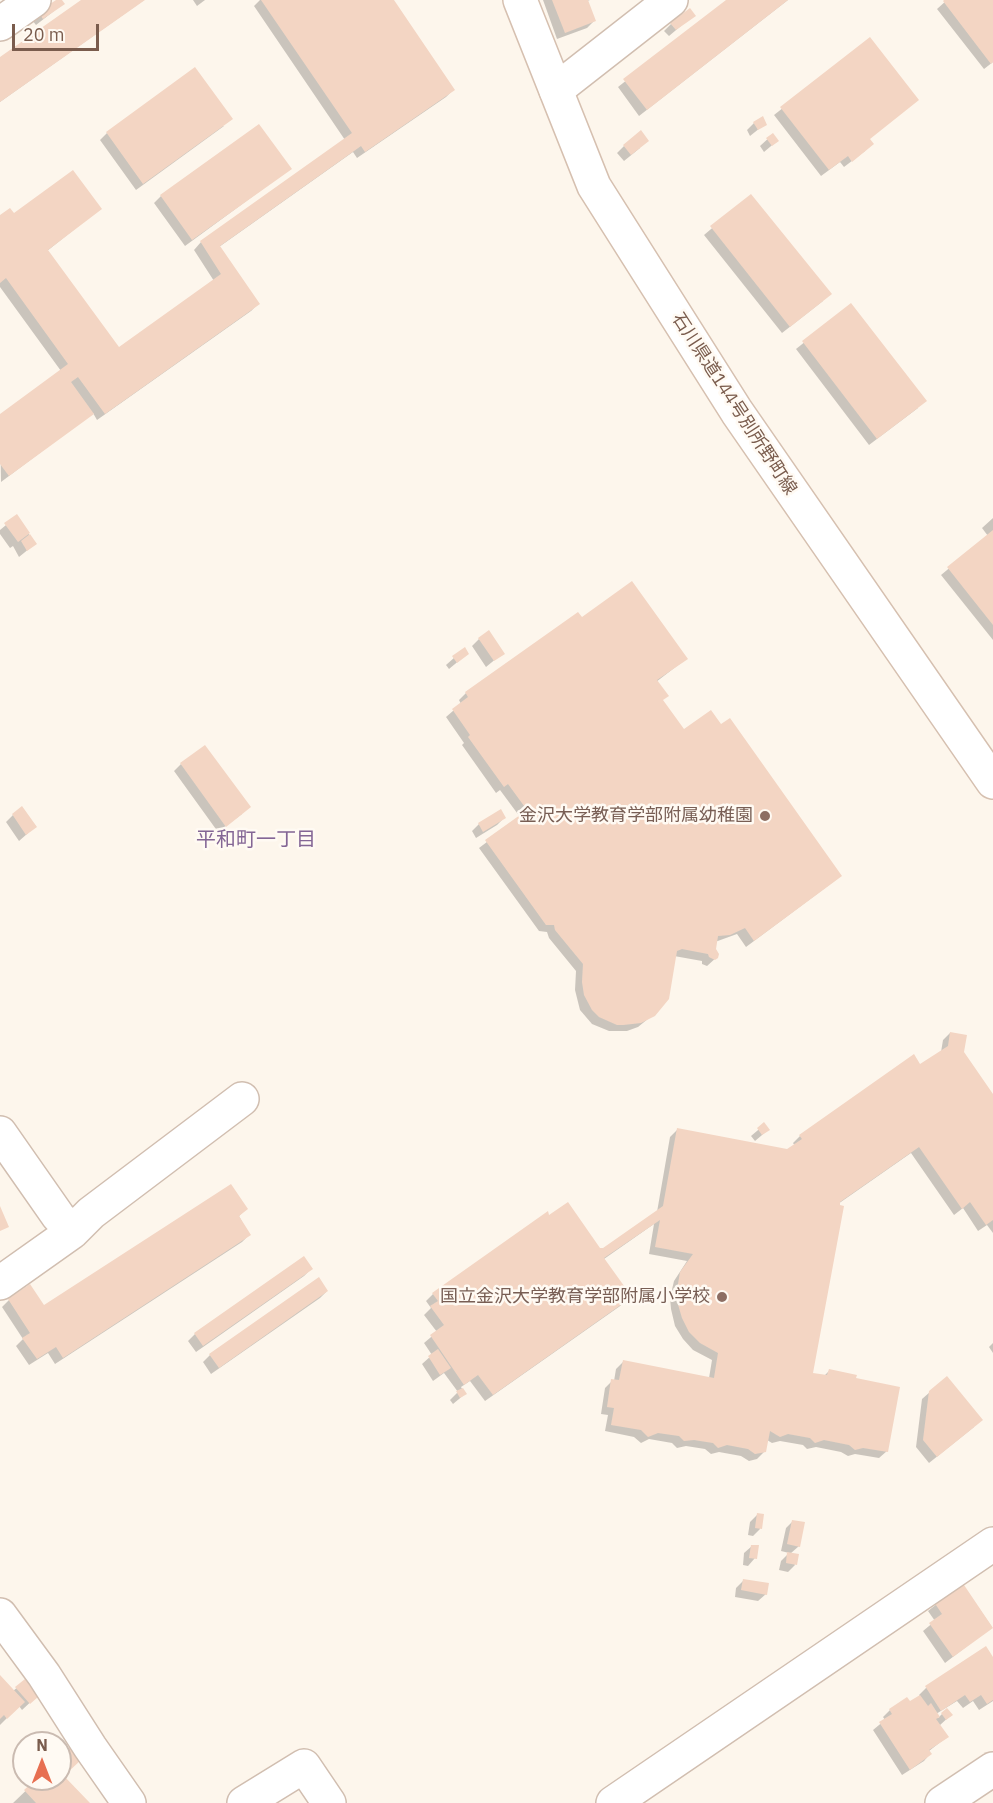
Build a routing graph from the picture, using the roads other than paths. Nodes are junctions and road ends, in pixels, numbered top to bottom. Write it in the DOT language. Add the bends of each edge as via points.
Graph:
graph roads {
  1 [pos="34,0"];
  2 [pos="520,0"];
  3 [pos="671,0"];
  4 [pos="0,24"];
  5 [pos="556,90"];
  6 [pos="993,782"];
  7 [pos="242,1099"];
  8 [pos="4,1146"];
  9 [pos="72,1232"];
  10 [pos="0,1283"];
  11 [pos="993,1544"];
  12 [pos="0,1615"];
  13 [pos="993,1769"];
  14 [pos="129,1803"];
  15 [pos="244,1803"];
  16 [pos="328,1803"];
  17 [pos="613,1803"];
  18 [pos="942,1803"];
  1 -- 4 [label="street"];
  2 -- 5 [label="street, 石川県道144号別所野町線"];
  3 -- 5 [label="street"];
  5 -- 6 [label="street, 石川県道144号別所野町線" via="594,186 625,236 737,412"];
  7 -- 9 [label="street" via="91,1213"];
  8 -- 9 [label="street"];
  9 -- 10 [label="street"];
  11 -- 17 [label="street"];
  12 -- 14 [label="street"];
  13 -- 18 [label="street"];
  15 -- 16 [label="street" via="304,1766"];
}
